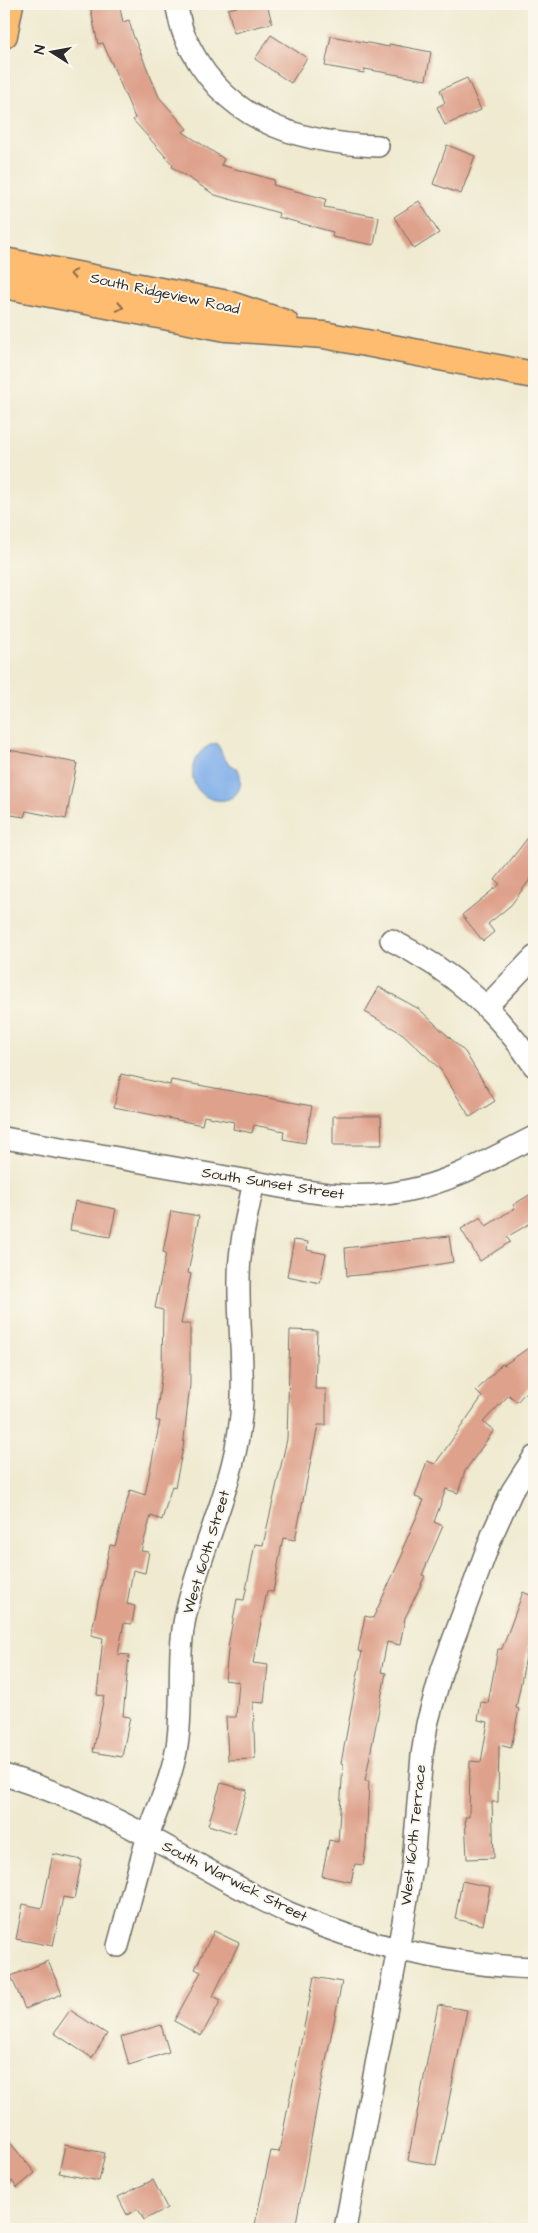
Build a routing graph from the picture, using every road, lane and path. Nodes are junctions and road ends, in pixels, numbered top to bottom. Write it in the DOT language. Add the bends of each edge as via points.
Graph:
graph roads {
  1 [pos="10,4"];
  2 [pos="176,4"];
  3 [pos="4,35"];
  4 [pos="378,146"];
  5 [pos="4,261"];
  6 [pos="4,285"];
  7 [pos="324,335"];
  8 [pos="534,375"];
  9 [pos="391,940"];
  10 [pos="534,957"];
  11 [pos="487,1006"];
  12 [pos="534,1066"];
  13 [pos="534,1137"];
  14 [pos="4,1138"];
  15 [pos="254,1182"];
  16 [pos="534,1457"];
  17 [pos="4,1775"];
  18 [pos="148,1836"];
  19 [pos="118,1946"];
  20 [pos="399,1950"];
  21 [pos="534,1968"];
  22 [pos="345,2229"];
  1 -- 3 [label="main road"];
  2 -- 4 [label="street" via="184,36 198,62 232,103 258,119 290,132 329,141"];
  7 -- 5 [label="main road, South Ridgeview Road, one-way" via="228,304"];
  6 -- 7 [label="main road, South Ridgeview Road, one-way" via="226,328"];
  7 -- 8 [label="main road, South Ridgeview Road"];
  9 -- 11 [label="street" via="445,971"];
  10 -- 11 [label="street"];
  11 -- 12 [label="street" via="517,1040"];
  13 -- 15 [label="street, South Sunset Street" via="462,1174 405,1192 374,1196 340,1194"];
  14 -- 15 [label="street, South Sunset Street"];
  15 -- 18 [label="street, West 160th Street" via="241,1246 239,1276 240,1424 233,1462 191,1592 181,1645 177,1746 169,1781"];
  16 -- 20 [label="street, West 160th Terrace" via="512,1491 493,1533 442,1670 427,1724 413,1863"];
  17 -- 18 [label="street, South Warwick Street" via="90,1806"];
  18 -- 19 [label="street, West 160th Street"];
  18 -- 20 [label="street, South Warwick Street" via="288,1912"];
  20 -- 21 [label="street, South Warwick Street"];
  20 -- 22 [label="street, West 160th Terrace"];
}
